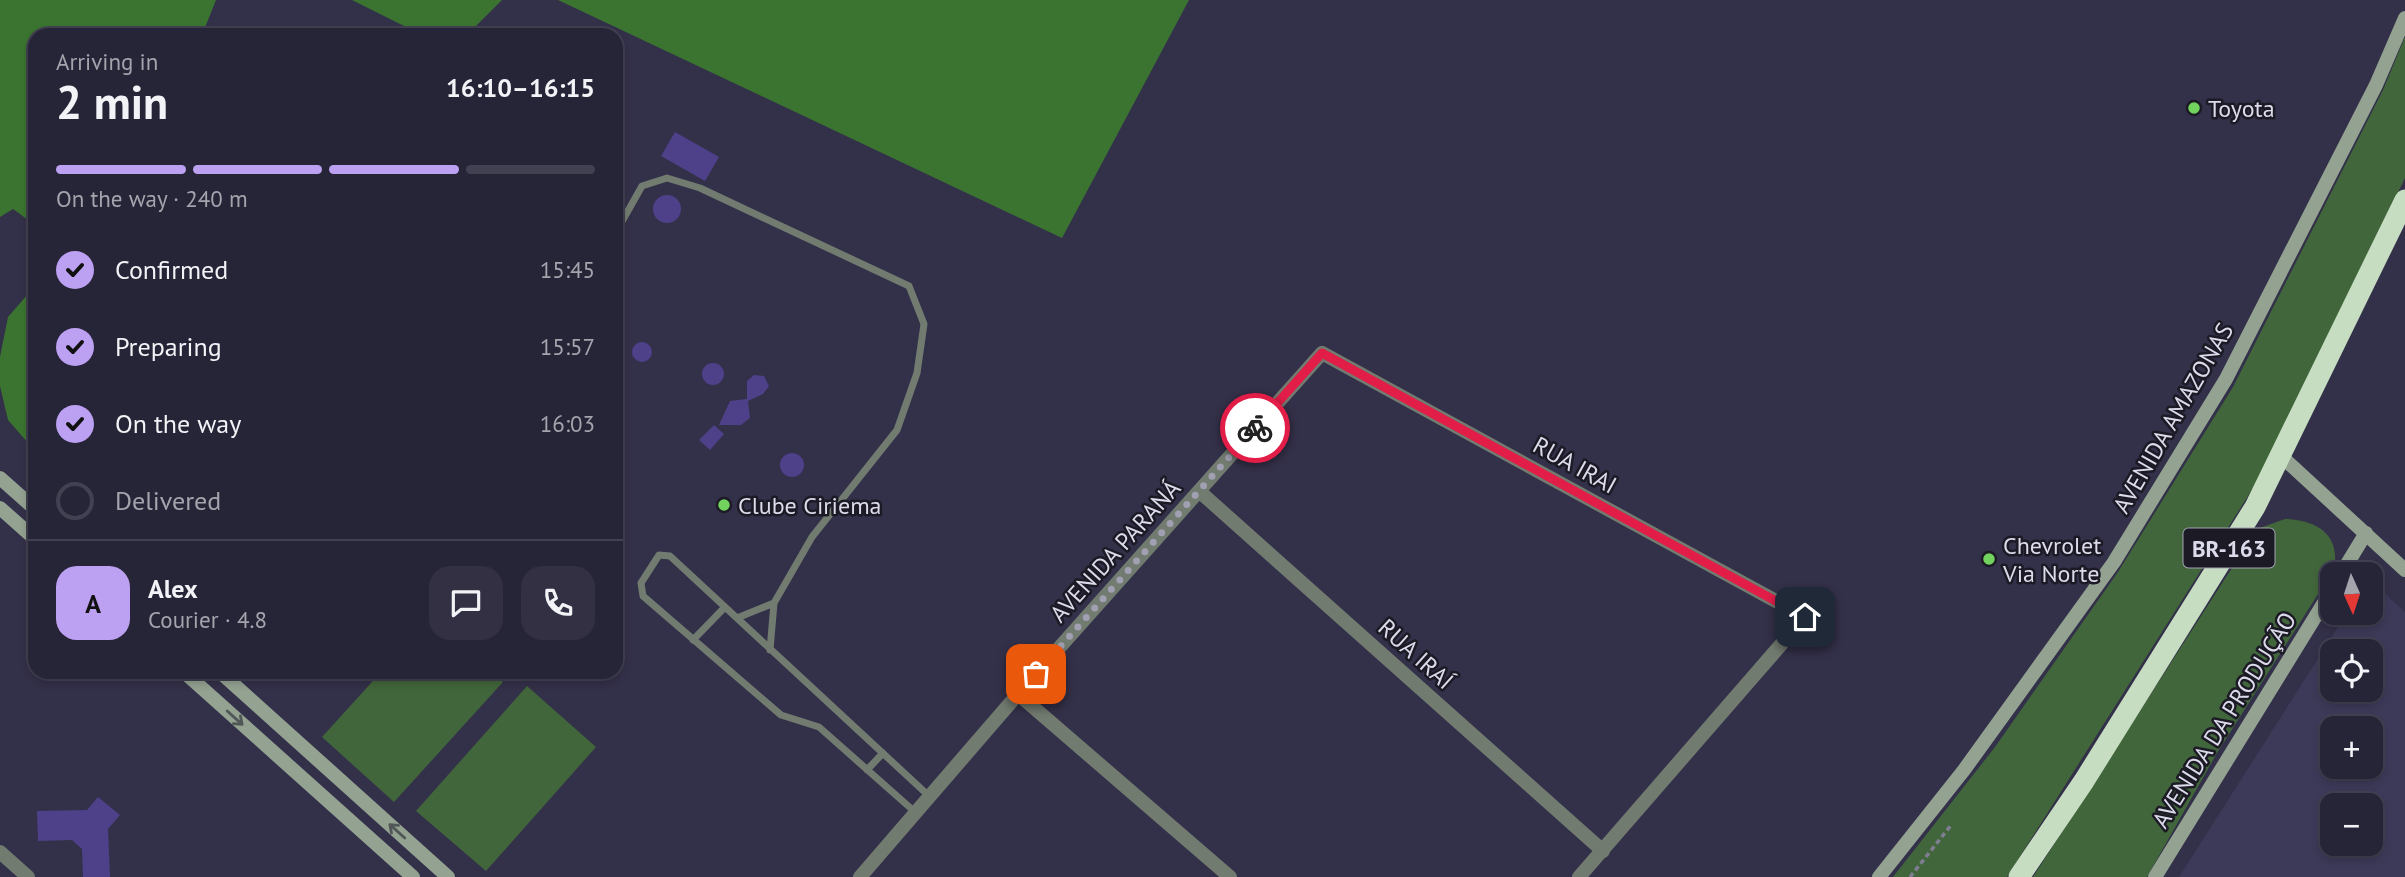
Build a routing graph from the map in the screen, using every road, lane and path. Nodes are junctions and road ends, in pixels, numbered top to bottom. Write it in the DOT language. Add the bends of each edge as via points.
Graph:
graph roads {
  1 [pos="2405,18"];
  2 [pos="2405,200"];
  3 [pos="623,220"];
  4 [pos="1322,353"];
  5 [pos="2281,456"];
  6 [pos="0,478"];
  7 [pos="1199,491"];
  8 [pos="28,503"];
  9 [pos="0,508"];
  10 [pos="28,533"];
  11 [pos="2366,533"];
  12 [pos="2348,562"];
  13 [pos="2405,570"];
  14 [pos="774,603"];
  15 [pos="725,607"];
  16 [pos="2320,608"];
  17 [pos="737,618"];
  18 [pos="693,640"];
  19 [pos="770,650"];
  20 [pos="192,679"];
  21 [pos="228,679"];
  22 [pos="1018,694"];
  23 [pos="883,752"];
  24 [pos="867,770"];
  25 [pos="929,797"];
  26 [pos="916,813"];
  27 [pos="1952,824"];
  28 [pos="1603,850"];
  29 [pos="0,852"];
  30 [pos="27,877"];
  31 [pos="413,877"];
  32 [pos="448,877"];
  33 [pos="860,877"];
  34 [pos="1230,877"];
  35 [pos="1579,877"];
  36 [pos="1879,877"];
  37 [pos="1910,877"];
  38 [pos="2019,877"];
  39 [pos="2155,877"];
  1 -- 36 [label="street, AVENIDA AMAZONAS" via="2376,85 2226,379 2121,551 1964,770"];
  2 -- 5 [label="highway, BR-163"];
  3 -- 14 [label="lane" via="642,186 667,178 700,188 909,286 924,324 917,373 897,430 812,537"];
  4 -- 7 [label="street, AVENIDA PARANÁ"];
  4 -- 28 [label="street, RUA IRAI" via="1805,617"];
  5 -- 11 [label="street"];
  5 -- 38 [label="highway, BR-163" via="2255,507"];
  6 -- 8 [label="street"];
  7 -- 22 [label="street, AVENIDA PARANÁ"];
  7 -- 28 [label="street, RUA IRAÍ"];
  9 -- 10 [label="street"];
  11 -- 12 [label="street"];
  11 -- 13 [label="street"];
  14 -- 17 [label="lane"];
  14 -- 19 [label="lane"];
  15 -- 17 [label="lane"];
  15 -- 18 [label="lane"];
  15 -- 18 [label="lane" via="670,556 659,555 640,591"];
  16 -- 39 [label="street, AVENIDA DA PRODUÇÃO"];
  17 -- 19 [label="lane"];
  18 -- 24 [label="lane" via="781,715 819,727"];
  19 -- 23 [label="lane"];
  20 -- 31 [label="street, one-way"];
  32 -- 21 [label="street, one-way"];
  22 -- 25 [label="street, AVENIDA PARANÁ"];
  22 -- 34 [label="street"];
  23 -- 24 [label="lane"];
  23 -- 25 [label="lane"];
  24 -- 26 [label="lane"];
  25 -- 26 [label="street, AVENIDA PARANÁ"];
  26 -- 33 [label="street, AVENIDA PARANÁ"];
  27 -- 37 [label="path"];
  28 -- 35 [label="street"];
  29 -- 30 [label="street"];
}
